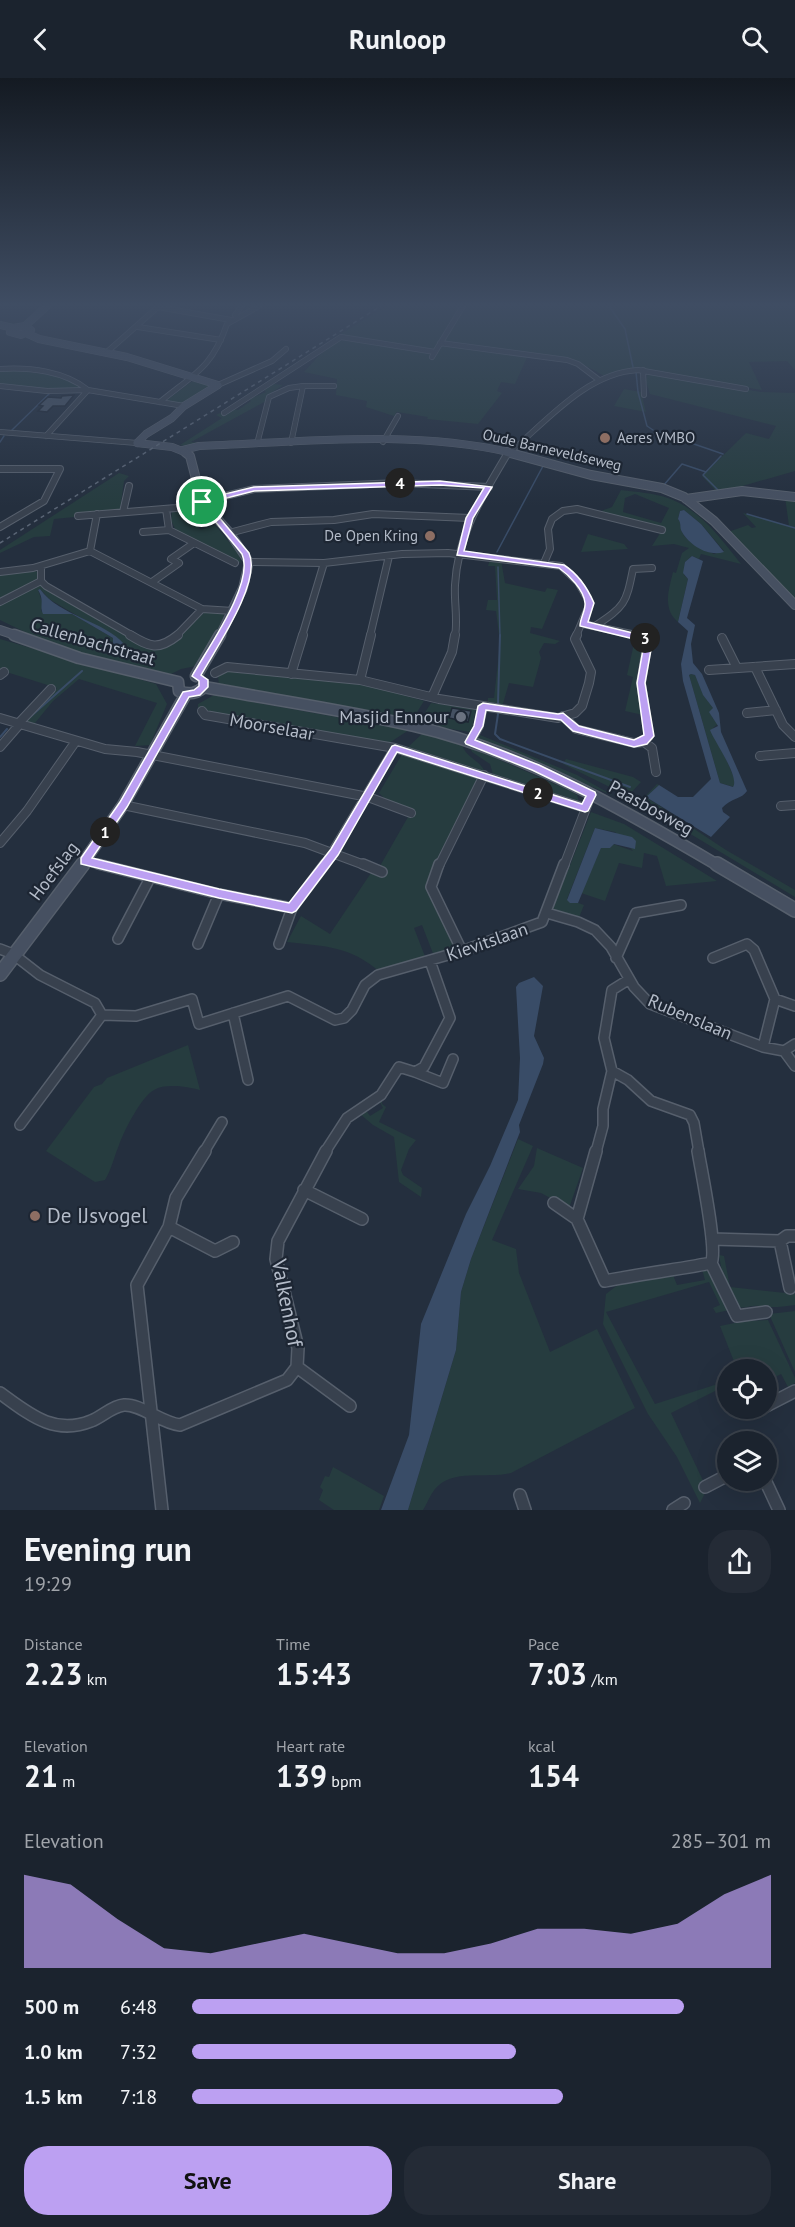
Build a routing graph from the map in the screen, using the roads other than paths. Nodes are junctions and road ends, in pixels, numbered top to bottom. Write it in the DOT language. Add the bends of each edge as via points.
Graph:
graph roads {
  1 [pos="42,373"];
  2 [pos="182,373"];
  3 [pos="197,373"];
  4 [pos="245,373"];
  5 [pos="288,373"];
  6 [pos="590,373"];
  7 [pos="621,373"];
  8 [pos="643,373"];
  9 [pos="658,373"];
  10 [pos="193,376"];
  11 [pos="599,380"];
  12 [pos="218,385"];
  13 [pos="0,386"];
  14 [pos="303,386"];
  15 [pos="334,386"];
  16 [pos="746,389"];
  17 [pos="88,390"];
  18 [pos="644,395"];
  19 [pos="160,402"];
  20 [pos="184,406"];
  21 [pos="224,413"];
  22 [pos="398,416"];
  23 [pos="0,432"];
  24 [pos="46,436"];
  25 [pos="383,442"];
  26 [pos="137,443"];
  27 [pos="291,443"];
  28 [pos="257,444"];
  29 [pos="183,450"];
  30 [pos="511,452"];
  31 [pos="0,469"];
  32 [pos="129,486"];
  33 [pos="489,487"];
  34 [pos="795,497"];
  35 [pos="686,499"];
  36 [pos="202,502"];
  37 [pos="166,509"];
  38 [pos="123,512"];
  39 [pos="97,514"];
  40 [pos="78,516"];
  41 [pos="470,518"];
  42 [pos="0,527"];
  43 [pos="169,530"];
  44 [pos="662,530"];
  45 [pos="143,532"];
  46 [pos="229,533"];
  47 [pos="194,543"];
  48 [pos="90,551"];
  49 [pos="460,553"];
  50 [pos="163,555"];
  51 [pos="389,556"];
  52 [pos="171,559"];
  53 [pos="249,562"];
  54 [pos="235,563"];
  55 [pos="324,563"];
  56 [pos="544,563"];
  57 [pos="41,566"];
  58 [pos="652,568"];
  59 [pos="0,572"];
  60 [pos="41,581"];
  61 [pos="152,582"];
  62 [pos="0,602"];
  63 [pos="795,605"];
  64 [pos="202,609"];
  65 [pos="234,611"];
  66 [pos="583,624"];
  67 [pos="595,626"];
  68 [pos="0,630"];
  69 [pos="722,638"];
  70 [pos="795,664"];
  71 [pos="755,667"];
  72 [pos="737,668"];
  73 [pos="709,670"];
  74 [pos="215,673"];
  75 [pos="291,674"];
  76 [pos="196,676"];
  77 [pos="360,680"];
  78 [pos="178,682"];
  79 [pos="204,687"];
  80 [pos="51,689"];
  81 [pos="186,694"];
  82 [pos="435,698"];
  83 [pos="483,706"];
  84 [pos="776,710"];
  85 [pos="202,711"];
  86 [pos="747,713"];
  87 [pos="563,716"];
  88 [pos="0,718"];
  89 [pos="19,724"];
  90 [pos="795,737"];
  91 [pos="76,741"];
  92 [pos="470,742"];
  93 [pos="644,742"];
  94 [pos="0,747"];
  95 [pos="395,748"];
  96 [pos="795,753"];
  97 [pos="152,755"];
  98 [pos="760,756"];
  99 [pos="656,772"];
  100 [pos="484,775"];
  101 [pos="591,795"];
  102 [pos="368,797"];
  103 [pos="123,805"];
  104 [pos="795,805"];
  105 [pos="781,806"];
  106 [pos="585,808"];
  107 [pos="411,813"];
  108 [pos="0,843"];
  109 [pos="334,852"];
  110 [pos="85,861"];
  111 [pos="382,872"];
  112 [pos="150,878"];
  113 [pos="219,894"];
  114 [pos="681,905"];
  115 [pos="292,908"];
  116 [pos="795,910"];
  117 [pos="547,913"];
  118 [pos="118,939"];
  119 [pos="198,944"];
  120 [pos="279,944"];
  121 [pos="0,949"];
  122 [pos="462,951"];
  123 [pos="13,954"];
  124 [pos="616,958"];
  125 [pos="713,958"];
  126 [pos="430,961"];
  127 [pos="0,974"];
  128 [pos="628,980"];
  129 [pos="775,999"];
  130 [pos="795,1006"];
  131 [pos="233,1013"];
  132 [pos="102,1015"];
  133 [pos="795,1044"];
  134 [pos="764,1047"];
  135 [pos="783,1051"];
  136 [pos="453,1059"];
  137 [pos="795,1066"];
  138 [pos="612,1071"];
  139 [pos="416,1072"];
  140 [pos="248,1080"];
  141 [pos="222,1122"];
  142 [pos="20,1125"];
  143 [pos="304,1190"];
  144 [pos="554,1203"];
  145 [pos="362,1219"];
  146 [pos="577,1219"];
  147 [pos="169,1227"];
  148 [pos="795,1236"];
  149 [pos="712,1239"];
  150 [pos="780,1241"];
  151 [pos="233,1242"];
  152 [pos="711,1263"];
  153 [pos="790,1288"];
  154 [pos="766,1312"];
  155 [pos="297,1367"];
  156 [pos="795,1391"];
  157 [pos="0,1393"];
  158 [pos="777,1400"];
  159 [pos="350,1406"];
  160 [pos="151,1417"];
  161 [pos="717,1480"];
  162 [pos="705,1487"];
  163 [pos="770,1491"];
  164 [pos="520,1495"];
  165 [pos="684,1503"];
  166 [pos="162,1510"];
  167 [pos="525,1510"];
  168 [pos="673,1510"];
  169 [pos="780,1510"];
  1 -- 17 [label="street" via="75,381"];
  2 -- 10 [label="street"];
  3 -- 10 [label="street"];
  4 -- 12 [label="street"];
  5 -- 21 [label="street"];
  6 -- 11 [label="street"];
  7 -- 11 [label="street"];
  8 -- 18 [label="street"];
  9 -- 16 [label="street"];
  10 -- 12 [label="street"];
  10 -- 19 [label="street"];
  11 -- 30 [label="street"];
  12 -- 20 [label="street"];
  13 -- 17 [label="street"];
  14 -- 15 [label="street"];
  14 -- 27 [label="street"];
  14 -- 28 [label="street" via="269,397"];
  17 -- 19 [label="street"];
  17 -- 24 [label="street"];
  19 -- 20 [label="street"];
  20 -- 26 [label="street"];
  22 -- 25 [label="street"];
  23 -- 24 [label="street"];
  24 -- 26 [label="street"];
  25 -- 27 [label="street, Oude Barneveldseweg"];
  25 -- 30 [label="street, Oude Barneveldseweg" via="441,443"];
  26 -- 29 [label="street, Oude Barneveldseweg"];
  27 -- 28 [label="street, Oude Barneveldseweg"];
  28 -- 29 [label="street, Oude Barneveldseweg"];
  29 -- 36 [label="street" via="190,456"];
  30 -- 33 [label="street"];
  30 -- 35 [label="street, Oude Barneveldseweg" via="657,488"];
  31 -- 42 [label="street" via="60,470 44,501"];
  32 -- 38 [label="street"];
  33 -- 36 [label="street" via="440,483 295,486 254,489"];
  33 -- 41 [label="street"];
  34 -- 35 [label="street" via="741,491"];
  35 -- 63 [label="street, Oude Barneveldseweg" via="723,530"];
  36 -- 37 [label="street"];
  36 -- 46 [label="street"];
  37 -- 38 [label="street"];
  37 -- 43 [label="street"];
  38 -- 39 [label="street"];
  39 -- 40 [label="street"];
  39 -- 48 [label="street"];
  41 -- 46 [label="street" via="365,515 271,522"];
  41 -- 49 [label="street"];
  43 -- 45 [label="street"];
  43 -- 47 [label="street"];
  44 -- 56 [label="street" via="568,508 552,519 548,529 550,548"];
  46 -- 53 [label="street"];
  47 -- 52 [label="street"];
  47 -- 54 [label="street"];
  48 -- 57 [label="street"];
  48 -- 61 [label="street"];
  49 -- 51 [label="street"];
  49 -- 56 [label="street"];
  49 -- 82 [label="street" via="454,594 456,631"];
  50 -- 52 [label="street"];
  51 -- 55 [label="street"];
  51 -- 77 [label="street"];
  52 -- 61 [label="street" via="179,563"];
  53 -- 55 [label="street"];
  53 -- 65 [label="street"];
  55 -- 75 [label="street"];
  56 -- 66 [label="street" via="571,569 590,603"];
  57 -- 59 [label="street"];
  57 -- 60 [label="street"];
  58 -- 67 [label="street" via="633,569 627,600"];
  60 -- 62 [label="street"];
  60 -- 64 [label="street" via="139,640 158,647 166,645"];
  61 -- 64 [label="street"];
  64 -- 65 [label="street"];
  65 -- 76 [label="street"];
  66 -- 67 [label="street"];
  66 -- 87 [label="street" via="576,639 591,672 589,683 582,706"];
  67 -- 93 [label="street" via="639,635 648,641 641,673 649,731"];
  68 -- 78 [label="street, Callenbachstraat" via="80,658"];
  69 -- 72 [label="street"];
  70 -- 71 [label="street"];
  71 -- 72 [label="street"];
  71 -- 84 [label="street"];
  72 -- 73 [label="street"];
  74 -- 75 [label="street" via="227,667"];
  75 -- 77 [label="street"];
  76 -- 78 [label="street"];
  76 -- 79 [label="street" via="203,680"];
  77 -- 82 [label="street"];
  78 -- 81 [label="street" via="177,689"];
  79 -- 81 [label="street" via="197,693"];
  79 -- 92 [label="street, Paasbosweg" via="391,721"];
  80 -- 89 [label="street"];
  81 -- 97 [label="street, Hoefslag"];
  82 -- 83 [label="street"];
  83 -- 87 [label="street"];
  83 -- 92 [label="street"];
  84 -- 86 [label="street"];
  84 -- 90 [label="street"];
  85 -- 95 [label="street, Moorselaar" via="205,715"];
  87 -- 93 [label="street" via="581,731"];
  88 -- 89 [label="street"];
  89 -- 91 [label="street"];
  89 -- 94 [label="street"];
  91 -- 97 [label="street"];
  91 -- 108 [label="street"];
  92 -- 101 [label="street, Paasbosweg"];
  93 -- 99 [label="street" via="652,748"];
  95 -- 100 [label="street, Moorselaar"];
  95 -- 102 [label="street"];
  96 -- 98 [label="street"];
  97 -- 102 [label="street"];
  97 -- 103 [label="street, Hoefslag"];
  100 -- 106 [label="street, Moorselaar"];
  100 -- 122 [label="street" via="431,887"];
  101 -- 106 [label="street, Kievitslaan"];
  101 -- 116 [label="street, Paasbosweg"];
  102 -- 107 [label="street"];
  102 -- 109 [label="street"];
  103 -- 109 [label="street"];
  103 -- 110 [label="street, Hoefslag"];
  104 -- 105 [label="street"];
  106 -- 117 [label="street, Kievitslaan"];
  109 -- 111 [label="street"];
  109 -- 115 [label="street"];
  110 -- 112 [label="street"];
  110 -- 123 [label="street, Hoefslag"];
  112 -- 113 [label="street"];
  112 -- 118 [label="street"];
  113 -- 115 [label="street"];
  113 -- 119 [label="street"];
  114 -- 124 [label="street" via="636,913"];
  115 -- 120 [label="street"];
  117 -- 122 [label="street, Kievitslaan" via="542,922 528,929"];
  117 -- 124 [label="street, Rubenslaan" via="593,928"];
  121 -- 123 [label="street"];
  122 -- 126 [label="street, Kievitslaan"];
  123 -- 127 [label="street, Hoefslag"];
  123 -- 132 [label="street" via="40,975 94,1003"];
  124 -- 128 [label="street, Rubenslaan"];
  125 -- 129 [label="street" via="747,944 754,950"];
  126 -- 131 [label="street, Kievitslaan" via="378,975 364,985 344,1018 335,1020 288,996"];
  126 -- 139 [label="street" via="450,1018 424,1067"];
  128 -- 134 [label="street, Rubenslaan" via="650,1004"];
  128 -- 138 [label="street" via="612,990 604,1038"];
  129 -- 130 [label="street"];
  129 -- 134 [label="street"];
  131 -- 132 [label="street" via="199,1024 192,999 139,1016 117,1019"];
  131 -- 140 [label="street"];
  132 -- 142 [label="street"];
  133 -- 135 [label="street"];
  134 -- 135 [label="street, Rubenslaan"];
  135 -- 137 [label="street"];
  136 -- 139 [label="street" via="443,1083"];
  138 -- 146 [label="street" via="603,1126"];
  138 -- 149 [label="street" via="651,1101 690,1115"];
  139 -- 143 [label="street, Valkenhof" via="399,1067 381,1095 346,1118"];
  141 -- 147 [label="street" via="176,1198"];
  143 -- 145 [label="street"];
  143 -- 155 [label="street, Valkenhof" via="278,1241 276,1259 298,1348"];
  144 -- 146 [label="street"];
  146 -- 152 [label="street" via="604,1281"];
  147 -- 151 [label="street" via="215,1251"];
  147 -- 160 [label="street" via="137,1286"];
  148 -- 150 [label="street"];
  149 -- 150 [label="street"];
  149 -- 152 [label="street"];
  150 -- 153 [label="street"];
  152 -- 154 [label="street" via="736,1316"];
  155 -- 159 [label="street"];
  155 -- 160 [label="street, Valkenhof" via="287,1380 180,1425"];
  156 -- 158 [label="street"];
  157 -- 160 [label="street, Valkenhof" via="49,1427 67,1428 90,1422 123,1405"];
  160 -- 166 [label="street"];
  161 -- 162 [label="street"];
  163 -- 169 [label="street"];
  164 -- 167 [label="street"];
  165 -- 168 [label="street"];
}
